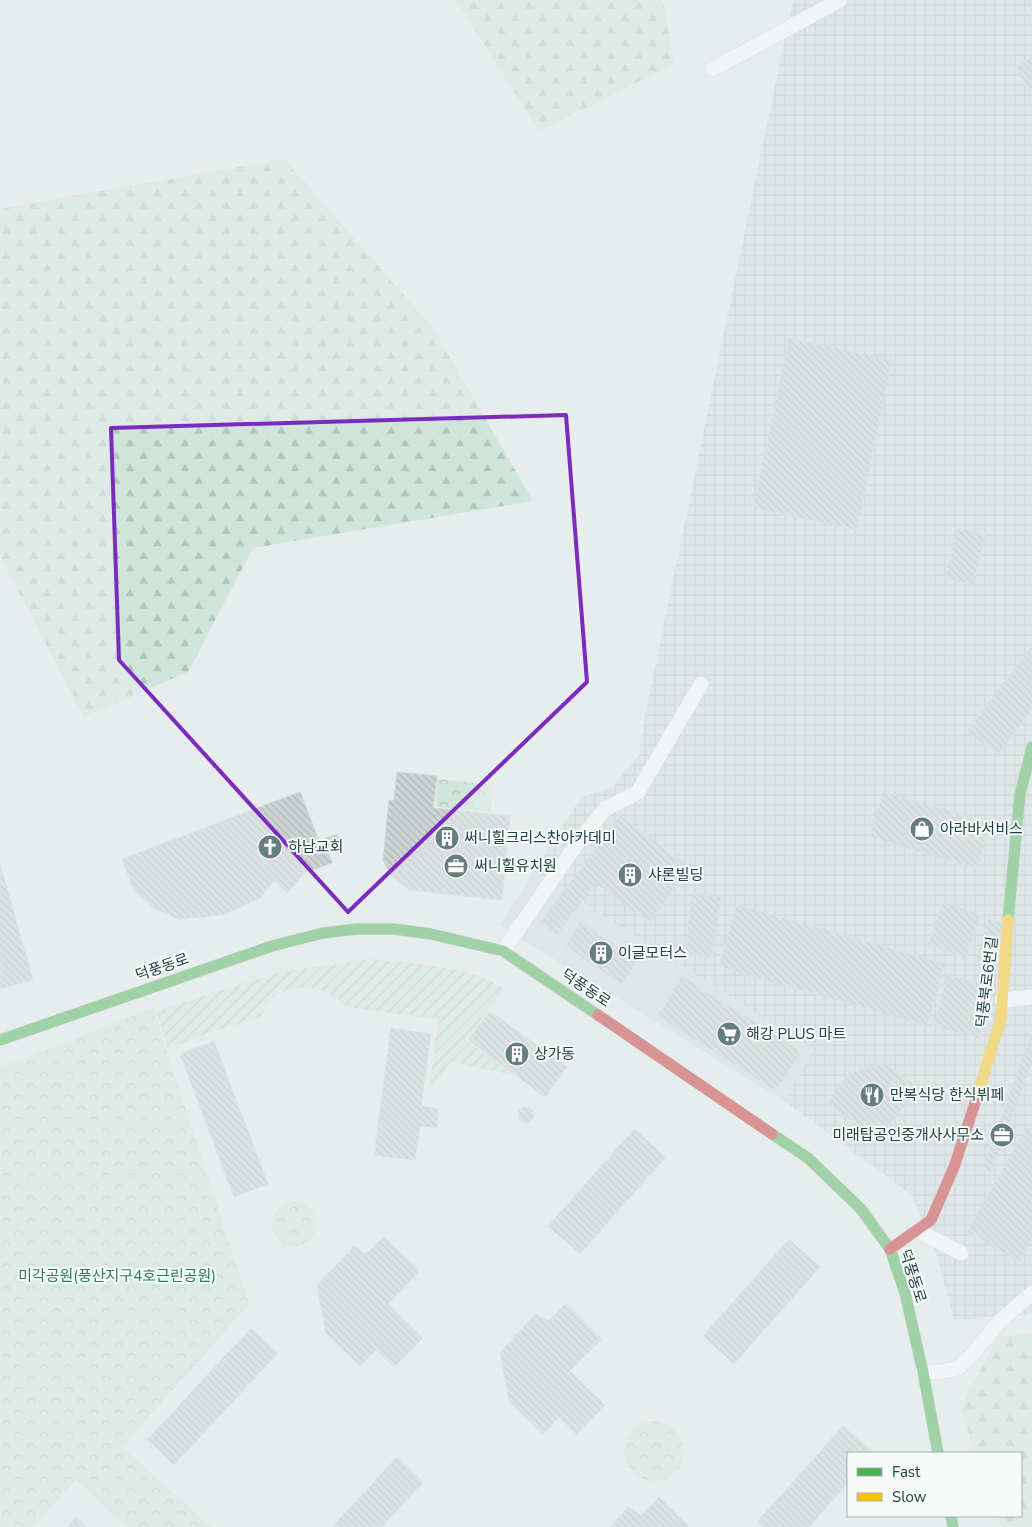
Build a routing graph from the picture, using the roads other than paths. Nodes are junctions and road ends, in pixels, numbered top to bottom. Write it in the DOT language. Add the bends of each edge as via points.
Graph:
graph roads {
  1 [pos="840,0"];
  2 [pos="713,69"];
  3 [pos="701,684"];
  4 [pos="1032,747"];
  5 [pos="1030,763"];
  6 [pos="503,951"];
  7 [pos="1032,997"];
  8 [pos="1002,1000"];
  9 [pos="0,1040"];
  10 [pos="916,1230"];
  11 [pos="890,1249"];
  12 [pos="960,1253"];
  13 [pos="1032,1293"];
  14 [pos="923,1372"];
  15 [pos="938,1452"];
  1 -- 2 [label="lane"];
  3 -- 6 [label="lane" via="638,792 605,809 578,842"];
  4 -- 5 [label="street, 덕풍북로6번길"];
  5 -- 8 [label="street, 덕풍북로6번길" via="1020,794"];
  6 -- 9 [label="street, 덕풍동로" via="407,931 358,928 328,931 272,946"];
  6 -- 11 [label="street, 덕풍동로" via="808,1158 860,1209"];
  7 -- 8 [label="lane"];
  8 -- 10 [label="street, 덕풍북로6번길" via="992,1049 954,1168 931,1220"];
  10 -- 11 [label="street, 덕풍북로6번길"];
  10 -- 12 [label="lane"];
  11 -- 14 [label="street, 덕풍동로" via="905,1294"];
  13 -- 14 [label="lane" via="998,1323 958,1368"];
  14 -- 15 [label="street, 덕풍동로"];
}
